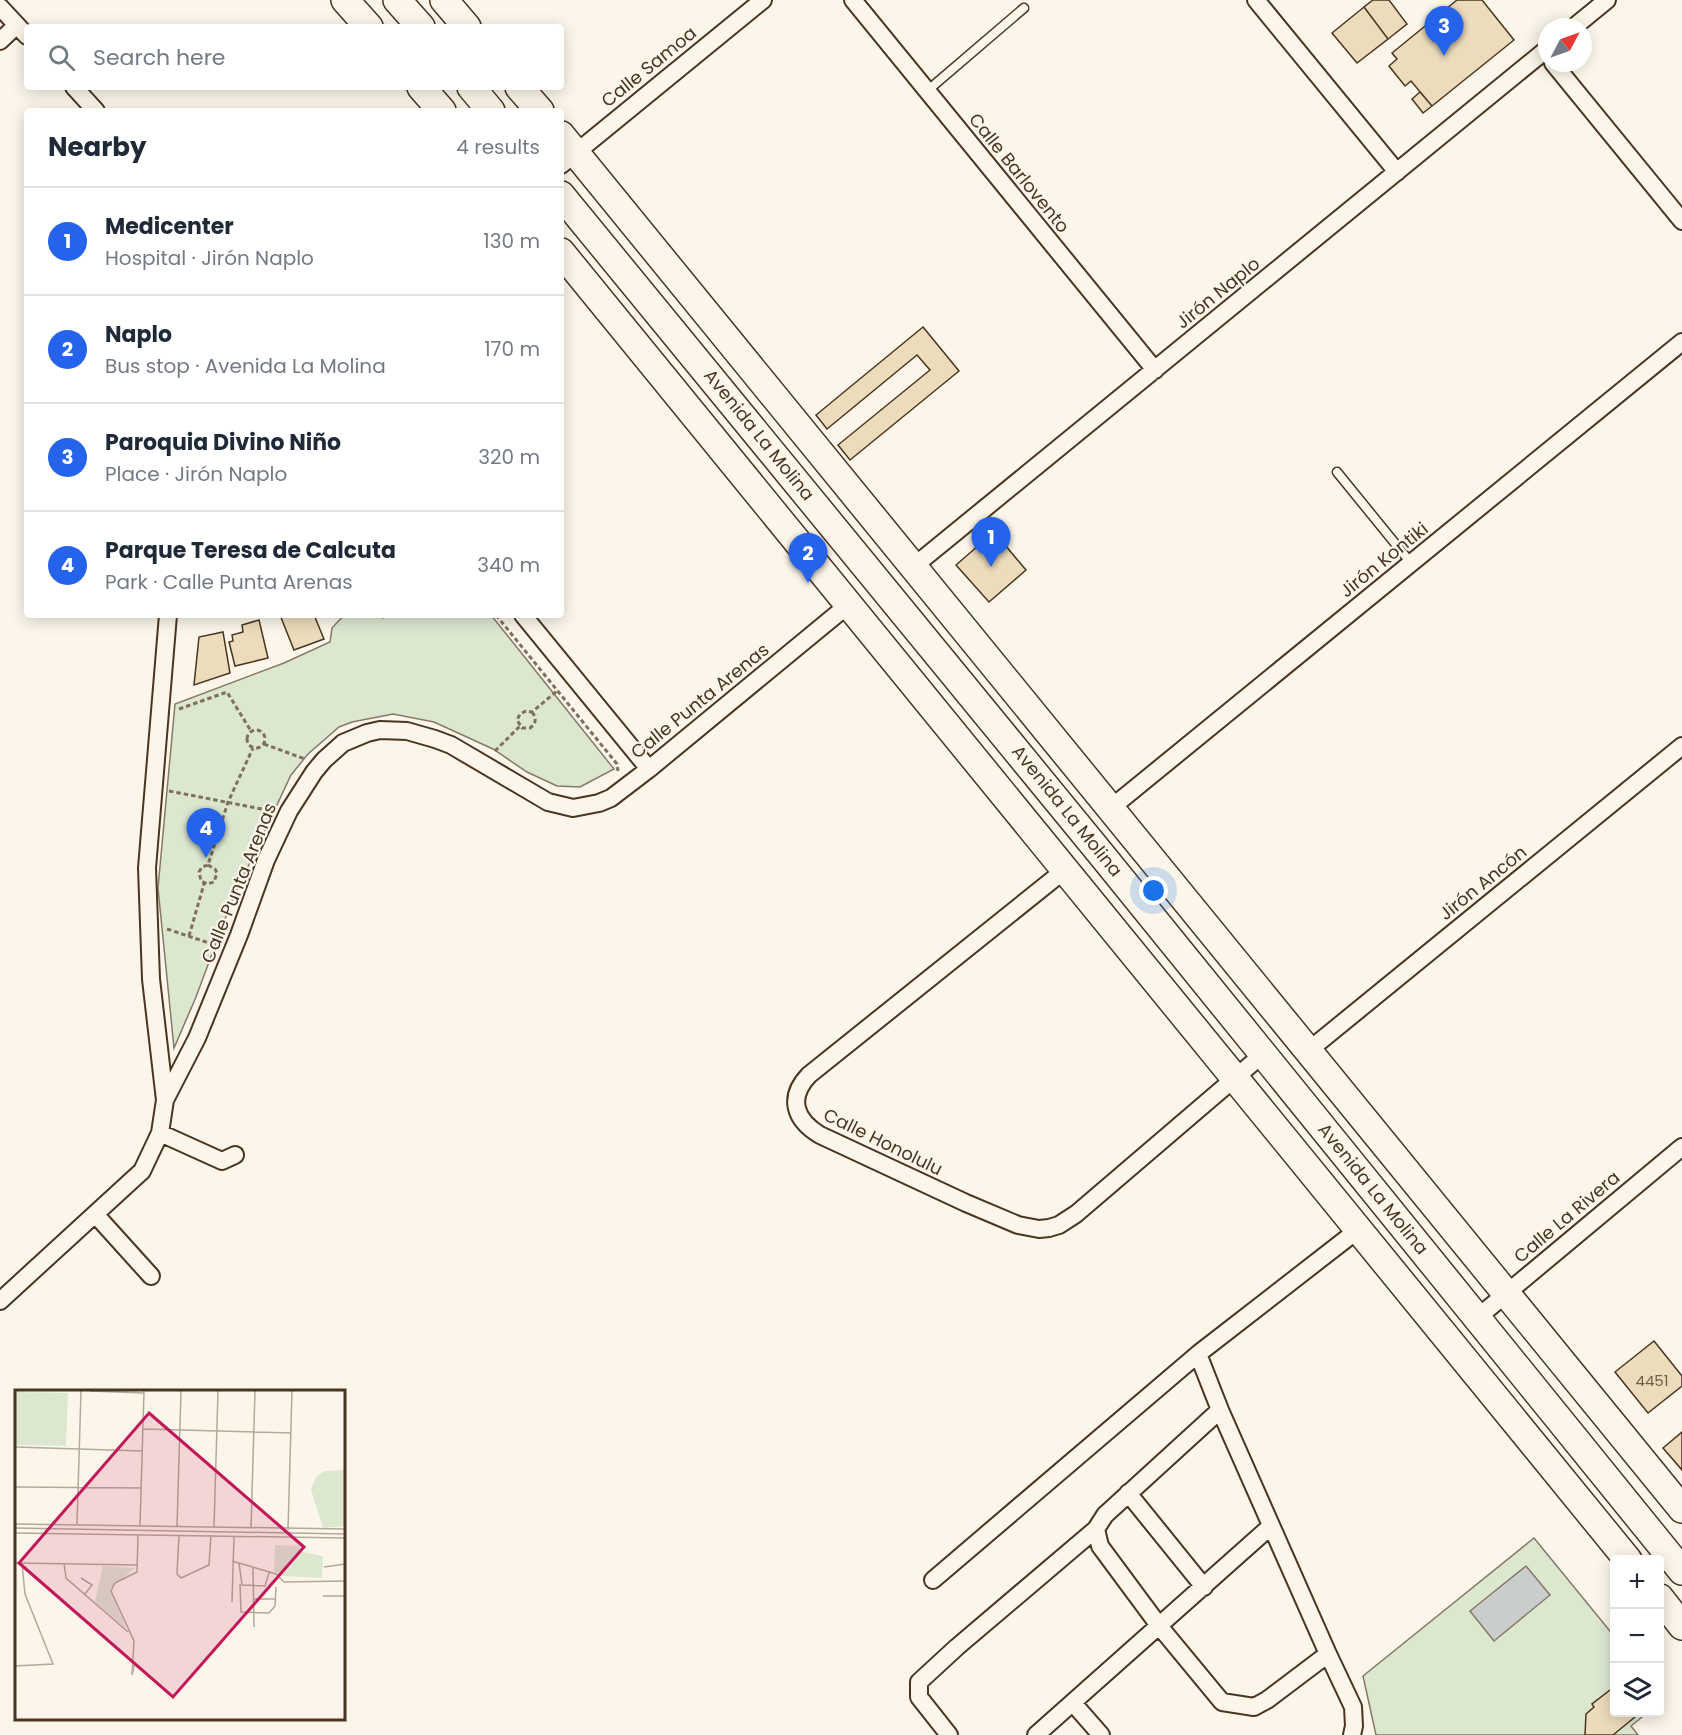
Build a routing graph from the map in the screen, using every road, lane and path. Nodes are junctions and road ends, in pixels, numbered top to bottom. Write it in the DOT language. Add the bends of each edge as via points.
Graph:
graph roads {
  1 [pos="345,0"];
  2 [pos="397,0"];
  3 [pos="444,0"];
  4 [pos="763,0"];
  5 [pos="853,0"];
  6 [pos="1256,0"];
  7 [pos="1607,0"];
  8 [pos="0,7"];
  9 [pos="1024,8"];
  10 [pos="1585,18"];
  11 [pos="366,24"];
  12 [pos="418,24"];
  13 [pos="464,24"];
  14 [pos="22,30"];
  15 [pos="0,41"];
  16 [pos="1538,63"];
  17 [pos="1562,72"];
  18 [pos="77,90"];
  19 [pos="424,90"];
  20 [pos="474,90"];
  21 [pos="522,90"];
  22 [pos="927,91"];
  23 [pos="93,108"];
  24 [pos="439,108"];
  25 [pos="488,108"];
  26 [pos="537,108"];
  27 [pos="566,151"];
  28 [pos="1397,172"];
  29 [pos="564,199"];
  30 [pos="1682,221"];
  31 [pos="564,256"];
  32 [pos="1682,342"];
  33 [pos="1155,370"];
  34 [pos="1337,472"];
  35 [pos="1411,563"];
  36 [pos="913,567"];
  37 [pos="848,605"];
  38 [pos="168,618"];
  39 [pos="497,618"];
  40 [pos="525,618"];
  41 [pos="557,690"];
  42 [pos="171,711"];
  43 [pos="532,712"];
  44 [pos="520,726"];
  45 [pos="251,731"];
  46 [pos="264,744"];
  47 [pos="1682,746"];
  48 [pos="252,748"];
  49 [pos="494,753"];
  50 [pos="301,768"];
  51 [pos="649,769"];
  52 [pos="618,772"];
  53 [pos="162,790"];
  54 [pos="228,802"];
  55 [pos="1111,808"];
  56 [pos="276,812"];
  57 [pos="207,865"];
  58 [pos="1066,869"];
  59 [pos="204,884"];
  60 [pos="160,926"];
  61 [pos="189,936"];
  62 [pos="214,956"];
  63 [pos="1308,1051"];
  64 [pos="1263,1054"];
  65 [pos="1236,1077"];
  66 [pos="165,1100"];
  67 [pos="160,1133"];
  68 [pos="1682,1147"];
  69 [pos="235,1155"];
  70 [pos="95,1214"];
  71 [pos="1359,1229"];
  72 [pos="151,1276"];
  73 [pos="1507,1293"];
  74 [pos="2,1298"];
  75 [pos="1477,1318"];
  76 [pos="1198,1354"];
  77 [pos="1220,1410"];
  78 [pos="1572,1435"];
  79 [pos="1530,1440"];
  80 [pos="1128,1493"];
  81 [pos="1682,1509"];
  82 [pos="1271,1526"];
  83 [pos="1096,1529"];
  84 [pos="1624,1555"];
  85 [pos="1679,1560"];
  86 [pos="933,1580"];
  87 [pos="1204,1587"];
  88 [pos="1664,1604"];
  89 [pos="1682,1626"];
  90 [pos="1160,1627"];
  91 [pos="1328,1654"];
  92 [pos="1072,1703"];
  93 [pos="949,1735"];
  94 [pos="1036,1735"];
  95 [pos="1101,1735"];
  96 [pos="1352,1735"];
  1 -- 11 [label="main road"];
  2 -- 12 [label="main road"];
  3 -- 13 [label="main road"];
  4 -- 27 [label="street, Calle Samoa"];
  5 -- 22 [label="street, Calle Barlovento"];
  6 -- 28 [label="street"];
  7 -- 10 [label="street"];
  8 -- 14 [label="street"];
  9 -- 22 [label="lane"];
  14 -- 15 [label="street"];
  16 -- 28 [label="street, Jirón Naplo"];
  17 -- 30 [label="street"];
  18 -- 23 [label="street"];
  19 -- 24 [label="main road"];
  20 -- 25 [label="main road"];
  21 -- 26 [label="main road"];
  22 -- 33 [label="street, Calle Barlovento"];
  27 -- 36 [label="main road, Avenida La Molina"];
  28 -- 33 [label="street, Jirón Naplo"];
  29 -- 64 [label="main road, Avenida La Molina"];
  31 -- 37 [label="main road, Avenida La Molina"];
  32 -- 35 [label="street, Jirón Kontiki"];
  33 -- 36 [label="street, Jirón Naplo"];
  34 -- 35 [label="lane"];
  35 -- 55 [label="street, Jirón Kontiki"];
  36 -- 55 [label="main road, Avenida La Molina"];
  37 -- 51 [label="street, Calle Punta Arenas"];
  37 -- 58 [label="main road, Avenida La Molina"];
  38 -- 66 [label="street, Calle Punta Arenas" via="147,868 151,979"];
  39 -- 41 [label="path"];
  40 -- 51 [label="street"];
  41 -- 43 [label="path"];
  41 -- 52 [label="path" via="617,765"];
  42 -- 45 [label="path" via="227,692"];
  43 -- 44 [label="path" via="520,714"];
  43 -- 44 [label="path" via="536,721 533,726"];
  44 -- 49 [label="path"];
  45 -- 46 [label="path" via="263,733"];
  45 -- 48 [label="path" via="247,740"];
  46 -- 48 [label="path"];
  46 -- 50 [label="path" via="308,760"];
  47 -- 63 [label="street, Jirón Ancón"];
  48 -- 54 [label="path"];
  51 -- 66 [label="street, Calle Punta Arenas" via="611,798 573,808 548,802 451,745 419,733 380,730 343,743 314,772 289,811 197,1038"];
  53 -- 54 [label="path"];
  54 -- 56 [label="path"];
  54 -- 57 [label="path"];
  55 -- 63 [label="main road, Avenida La Molina"];
  57 -- 59 [label="path" via="199,872"];
  57 -- 59 [label="path" via="215,869 217,877"];
  58 -- 65 [label="main road, Avenida La Molina"];
  58 -- 65 [label="street, Calle Honolulu" via="808,1075 796,1099 804,1124 966,1203 1018,1225 1039,1229 1068,1220"];
  59 -- 61 [label="path"];
  60 -- 61 [label="path"];
  61 -- 62 [label="path" via="218,946"];
  63 -- 73 [label="main road, Avenida La Molina"];
  64 -- 65 [label="street, Calle Honolulu"];
  64 -- 75 [label="main road, Avenida La Molina"];
  65 -- 71 [label="main road, Avenida La Molina"];
  66 -- 67 [label="street, Calle Punta Arenas"];
  67 -- 69 [label="street" via="222,1161"];
  67 -- 70 [label="street, Calle Punta Arenas" via="142,1171"];
  68 -- 73 [label="street, Calle La Rivera"];
  70 -- 72 [label="street"];
  70 -- 74 [label="street, Calle Punta Arenas"];
  71 -- 76 [label="street"];
  71 -- 79 [label="main road, Avenida La Molina"];
  73 -- 75 [label="street, Calle La Rivera"];
  73 -- 81 [label="main road, Avenida La Molina"];
  75 -- 78 [label="main road, Avenida La Molina"];
  76 -- 77 [label="street"];
  76 -- 86 [label="street"];
  77 -- 80 [label="street"];
  77 -- 82 [label="street"];
  78 -- 79 [label="main road"];
  78 -- 85 [label="main road, Avenida La Molina"];
  79 -- 84 [label="main road, Avenida La Molina"];
  80 -- 83 [label="street"];
  80 -- 87 [label="street"];
  82 -- 87 [label="street"];
  82 -- 91 [label="street"];
  83 -- 90 [label="street" via="1100,1546"];
  83 -- 93 [label="street" via="919,1682 919,1697"];
  87 -- 90 [label="street"];
  88 -- 89 [label="main road"];
  90 -- 91 [label="street" via="1222,1701 1238,1705 1254,1707 1267,1700"];
  90 -- 92 [label="street"];
  91 -- 96 [label="street" via="1353,1707"];
  92 -- 94 [label="street"];
  92 -- 95 [label="street"];
}
